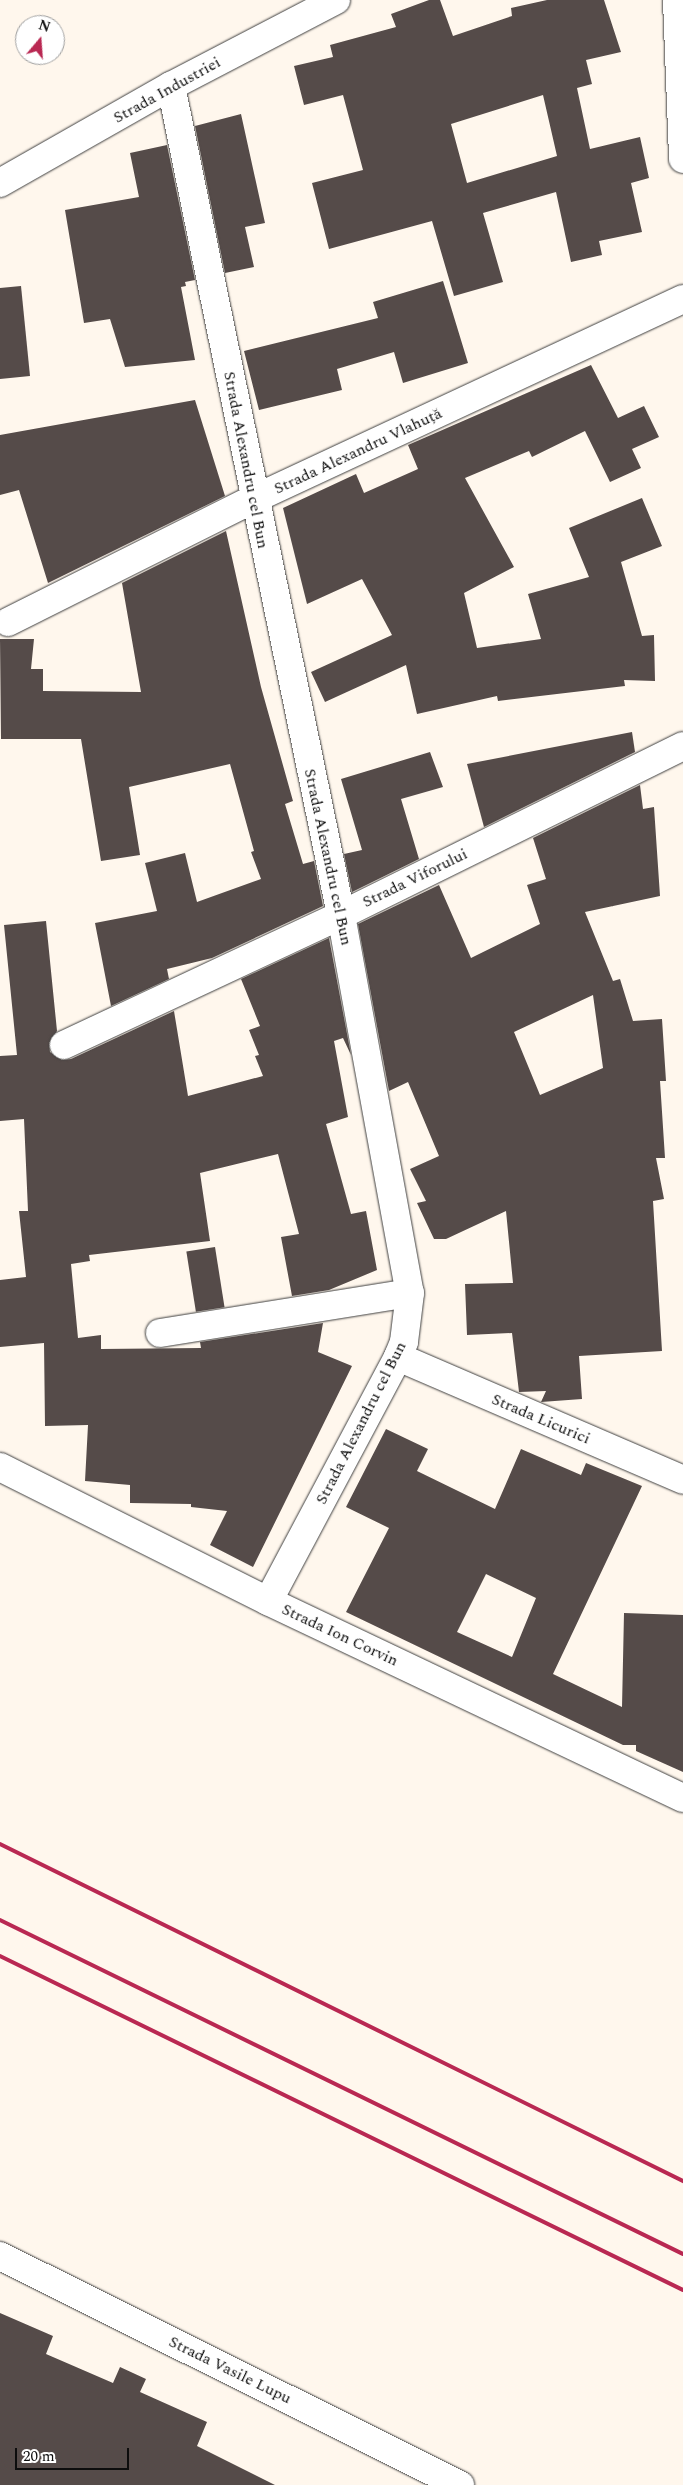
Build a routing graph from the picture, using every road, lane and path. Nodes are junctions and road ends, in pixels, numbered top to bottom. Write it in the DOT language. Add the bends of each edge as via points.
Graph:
graph roads {
  1 [pos="336,0"];
  2 [pos="677,0"];
  3 [pos="171,86"];
  4 [pos="683,159"];
  5 [pos="0,183"];
  6 [pos="683,300"];
  7 [pos="254,500"];
  8 [pos="8,622"];
  9 [pos="683,746"];
  10 [pos="341,915"];
  11 [pos="64,1045"];
  12 [pos="410,1293"];
  13 [pos="160,1333"];
  14 [pos="398,1357"];
  15 [pos="0,1467"];
  16 [pos="683,1480"];
  17 [pos="268,1601"];
  18 [pos="683,1798"];
  19 [pos="0,2256"];
  20 [pos="460,2485"];
  1 -- 3 [label="street, Strada Industriei"];
  2 -- 4 [label="street"];
  3 -- 5 [label="street, Strada Industriei"];
  3 -- 7 [label="street, Strada Alexandru cel Bun"];
  6 -- 7 [label="street, Strada Alexandru Vlahuță"];
  7 -- 8 [label="street, Strada Alexandru Vlahuță"];
  7 -- 10 [label="street, Strada Alexandru cel Bun"];
  9 -- 10 [label="street, Strada Viforului"];
  10 -- 11 [label="street, Strada Viforului"];
  10 -- 12 [label="street, Strada Alexandru cel Bun"];
  12 -- 13 [label="street"];
  12 -- 14 [label="street, Strada Alexandru cel Bun" via="404,1342"];
  14 -- 16 [label="street, Strada Licurici"];
  14 -- 17 [label="street, Strada Alexandru cel Bun"];
  15 -- 17 [label="street, Strada Ion Corvin"];
  17 -- 18 [label="street, Strada Ion Corvin"];
  19 -- 20 [label="street, Strada Vasile Lupu"];
}
